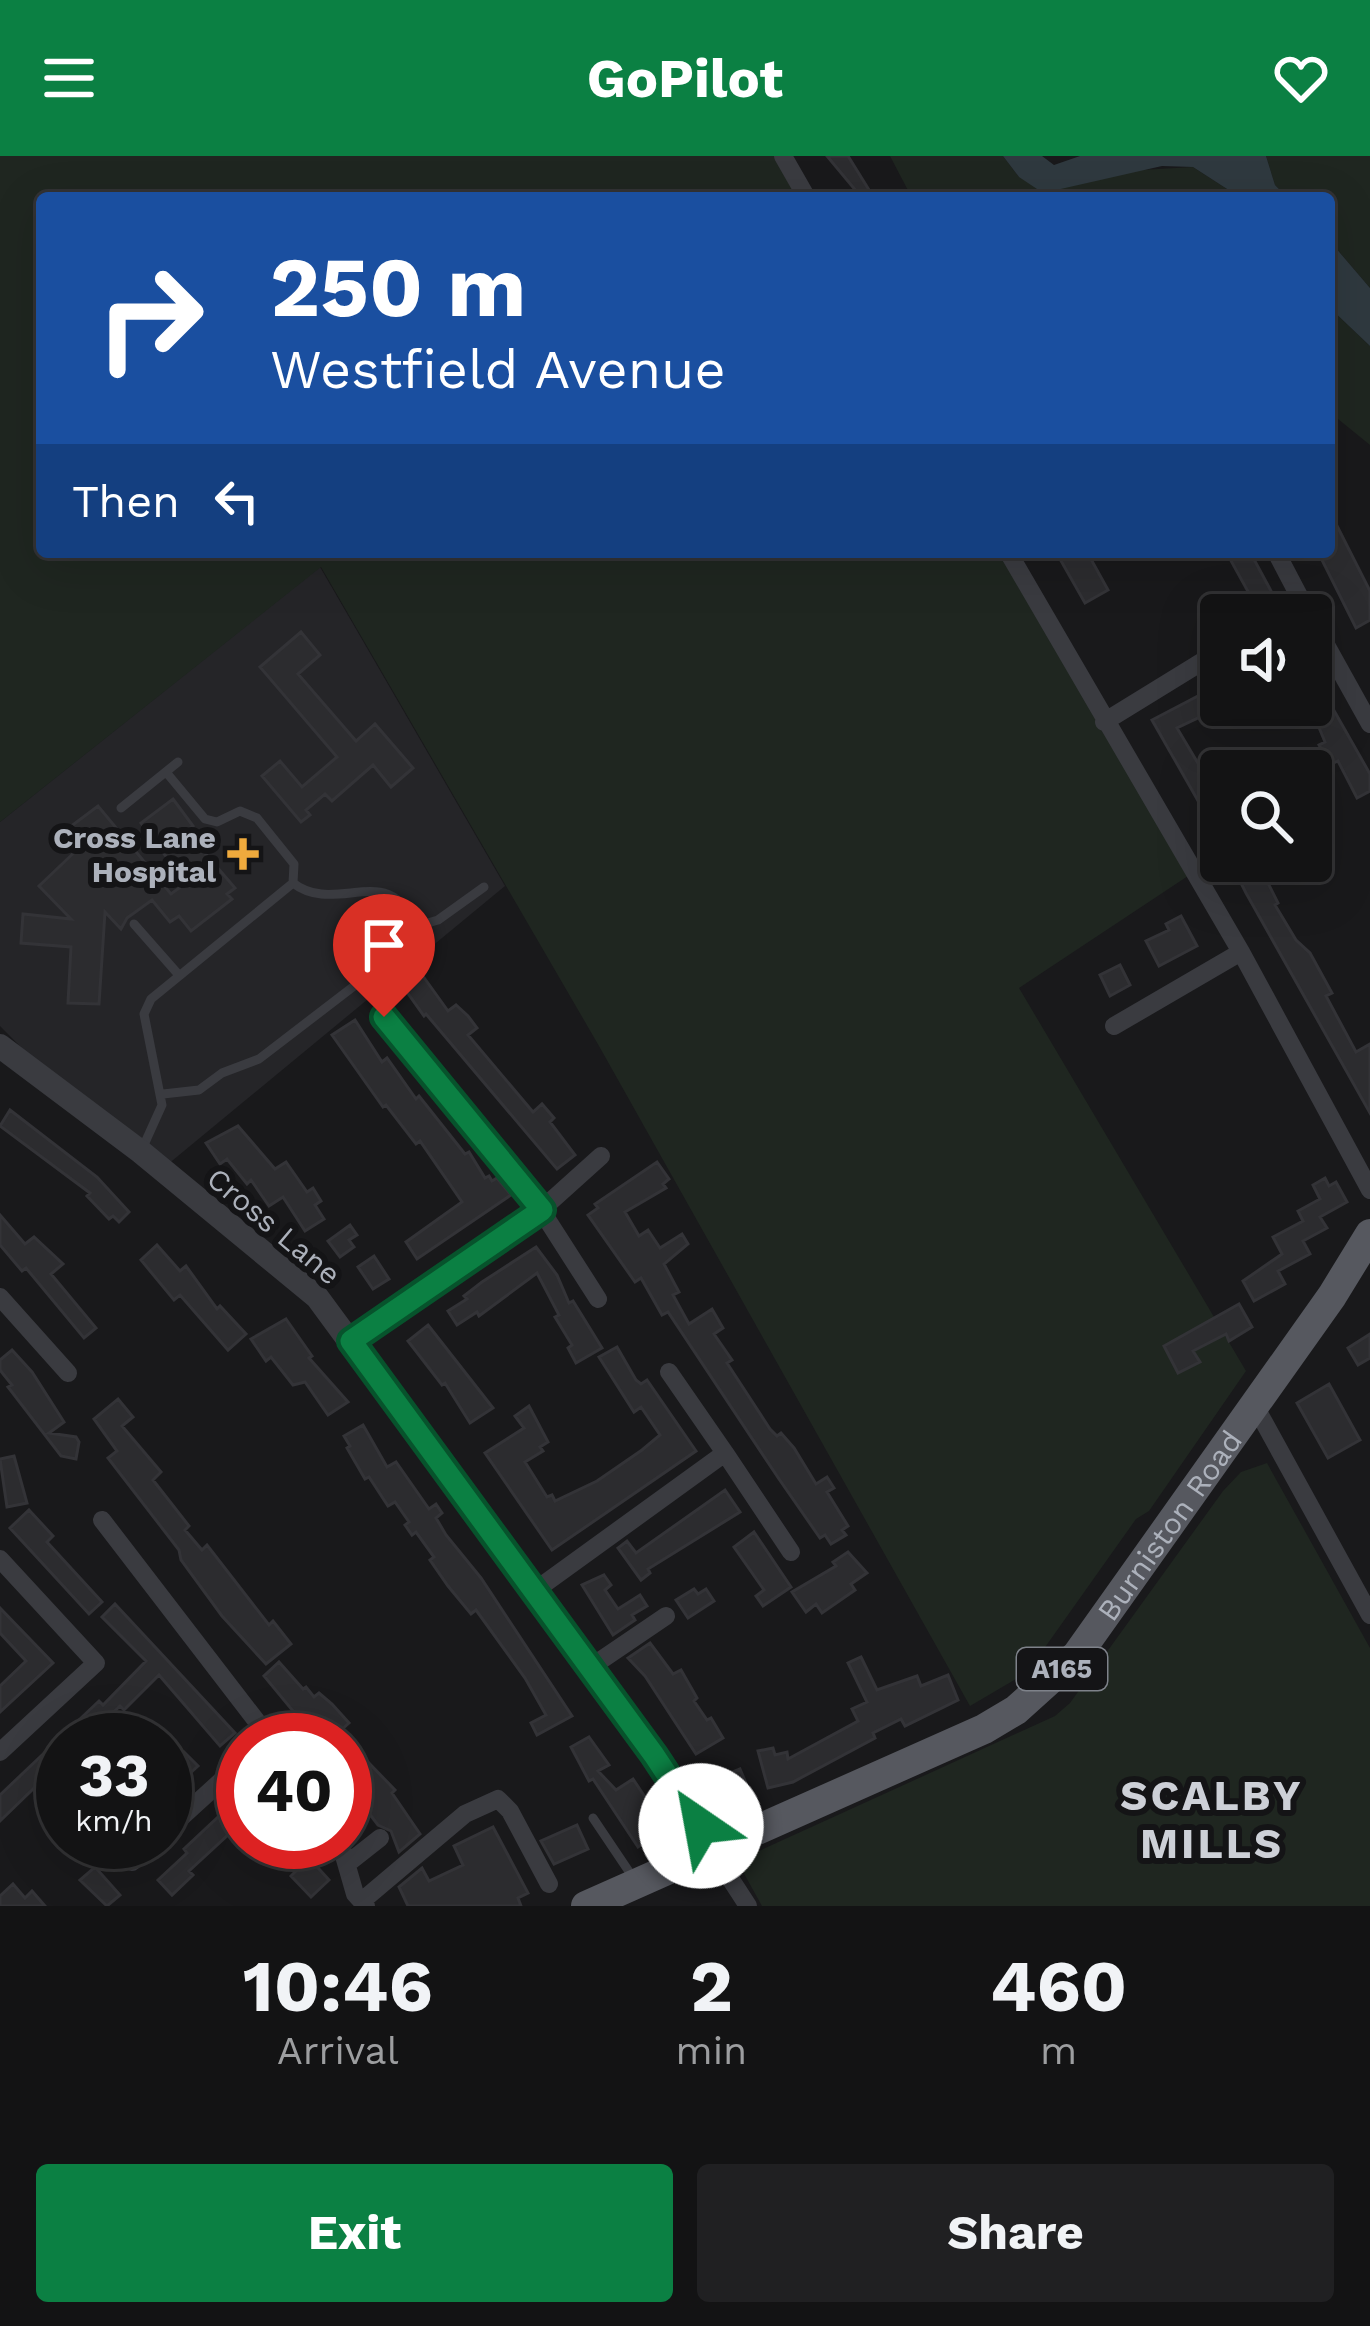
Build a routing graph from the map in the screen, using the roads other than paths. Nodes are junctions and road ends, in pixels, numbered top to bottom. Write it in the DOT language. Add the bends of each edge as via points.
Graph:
graph roads {
  1 [pos="783,156"];
  2 [pos="804,192"];
  3 [pos="1011,558"];
  4 [pos="1279,558"];
  5 [pos="1297,594"];
  6 [pos="1332,657"];
  7 [pos="1200,663"];
  8 [pos="1104,722"];
  9 [pos="1370,724"];
  10 [pos="178,763"];
  11 [pos="166,772"];
  12 [pos="121,808"];
  13 [pos="293,883"];
  14 [pos="484,887"];
  15 [pos="134,924"];
  16 [pos="414,927"];
  17 [pos="1240,952"];
  18 [pos="178,974"];
  19 [pos="384,1017"];
  20 [pos="1114,1026"];
  21 [pos="0,1046"];
  22 [pos="163,1094"];
  23 [pos="141,1152"];
  24 [pos="601,1156"];
  25 [pos="1370,1190"];
  26 [pos="542,1210"];
  27 [pos="1370,1234"];
  28 [pos="0,1297"];
  29 [pos="598,1299"];
  30 [pos="351,1341"];
  31 [pos="670,1372"];
  32 [pos="68,1373"];
  33 [pos="1255,1406"];
  34 [pos="725,1454"];
  35 [pos="102,1520"];
  36 [pos="791,1552"];
  37 [pos="0,1559"];
  38 [pos="533,1592"];
  39 [pos="1370,1615"];
  40 [pos="667,1616"];
  41 [pos="588,1669"];
  42 [pos="249,1713"];
  43 [pos="0,1752"];
  44 [pos="216,1786"];
  45 [pos="192,1807"];
  46 [pos="593,1819"];
  47 [pos="380,1838"];
  48 [pos="372,1844"];
  49 [pos="711,1849"];
  50 [pos="348,1869"];
  51 [pos="637,1883"];
  52 [pos="549,1885"];
  53 [pos="364,1904"];
  54 [pos="586,1906"];
  55 [pos="748,1906"];
  1 -- 2 [label="street"];
  3 -- 8 [label="street"];
  4 -- 5 [label="street"];
  6 -- 9 [label="street"];
  7 -- 8 [label="street"];
  8 -- 17 [label="street"];
  10 -- 11 [label="lane"];
  11 -- 12 [label="lane"];
  11 -- 13 [label="lane" via="205,819 241,812 257,818 294,864"];
  13 -- 16 [label="lane" via="318,895 394,895"];
  13 -- 18 [label="lane"];
  14 -- 16 [label="lane"];
  15 -- 18 [label="lane"];
  16 -- 22 [label="lane" via="388,960 260,1060 199,1090"];
  17 -- 20 [label="street"];
  17 -- 25 [label="street"];
  18 -- 22 [label="lane" via="144,1014"];
  19 -- 26 [label="street"];
  21 -- 23 [label="street, Cross Lane"];
  22 -- 23 [label="lane"];
  23 -- 30 [label="street, Cross Lane" via="317,1297"];
  24 -- 26 [label="street"];
  26 -- 29 [label="street"];
  26 -- 30 [label="street"];
  27 -- 33 [label="main road, Burniston Road / A165"];
  28 -- 32 [label="street"];
  30 -- 38 [label="street, Cross Lane"];
  31 -- 34 [label="street"];
  33 -- 39 [label="street"];
  33 -- 49 [label="main road, Burniston Road / A165" via="1077,1655 1016,1710"];
  34 -- 36 [label="street"];
  34 -- 38 [label="street"];
  35 -- 42 [label="street"];
  37 -- 43 [label="street" via="96,1663"];
  38 -- 41 [label="street, Cross Lane"];
  40 -- 41 [label="street"];
  41 -- 49 [label="street, Cross Lane" via="690,1807"];
  44 -- 45 [label="street"];
  46 -- 51 [label="lane"];
  47 -- 48 [label="street"];
  49 -- 51 [label="main road, Burniston Road / A165"];
  49 -- 55 [label="street"];
  50 -- 53 [label="street"];
  51 -- 54 [label="main road, Burniston Road / A165"];
  52 -- 53 [label="street" via="498,1799 465,1814"];
}
